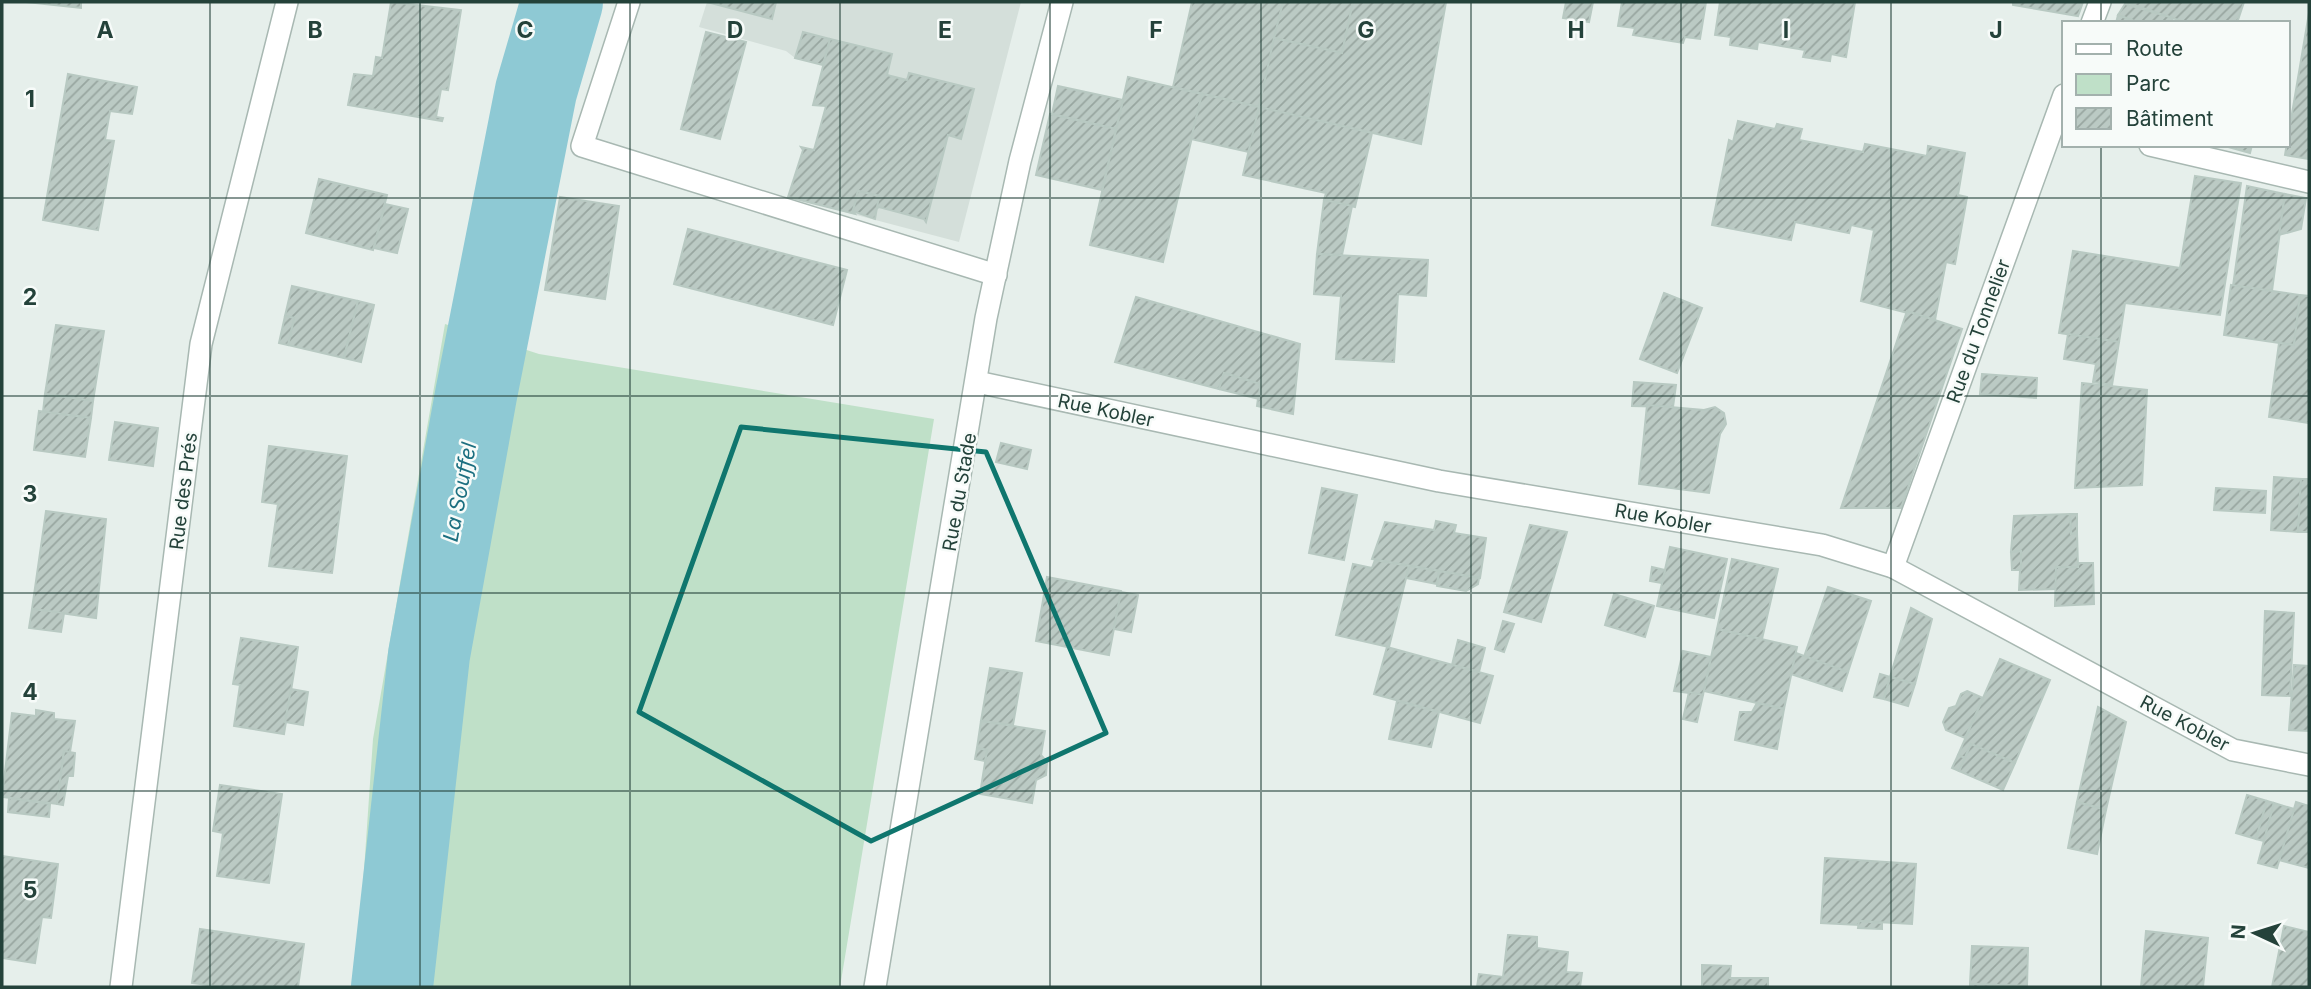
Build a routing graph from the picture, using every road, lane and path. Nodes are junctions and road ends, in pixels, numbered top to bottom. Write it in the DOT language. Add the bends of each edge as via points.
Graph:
graph roads {
  1 [pos="287,2"];
  2 [pos="629,2"];
  3 [pos="1062,2"];
  4 [pos="2100,2"];
  5 [pos="2093,21"];
  6 [pos="2062,110"];
  7 [pos="2159,147"];
  8 [pos="2309,182"];
  9 [pos="996,275"];
  10 [pos="977,382"];
  11 [pos="1893,567"];
  12 [pos="2309,765"];
  13 [pos="121,987"];
  14 [pos="875,987"];
  1 -- 13 [label="street, Rue des Prés" via="201,344"];
  2 -- 9 [label="street" via="582,146"];
  3 -- 9 [label="street, Rue du Stade"];
  4 -- 5 [label="street"];
  6 -- 11 [label="street, Rue du Tonnelier"];
  7 -- 8 [label="street"];
  9 -- 10 [label="street, Rue du Stade"];
  10 -- 11 [label="street, Rue Kobler" via="1439,481 1822,545"];
  10 -- 14 [label="street, Rue du Stade"];
  11 -- 12 [label="street, Rue Kobler" via="2233,750"];
}
